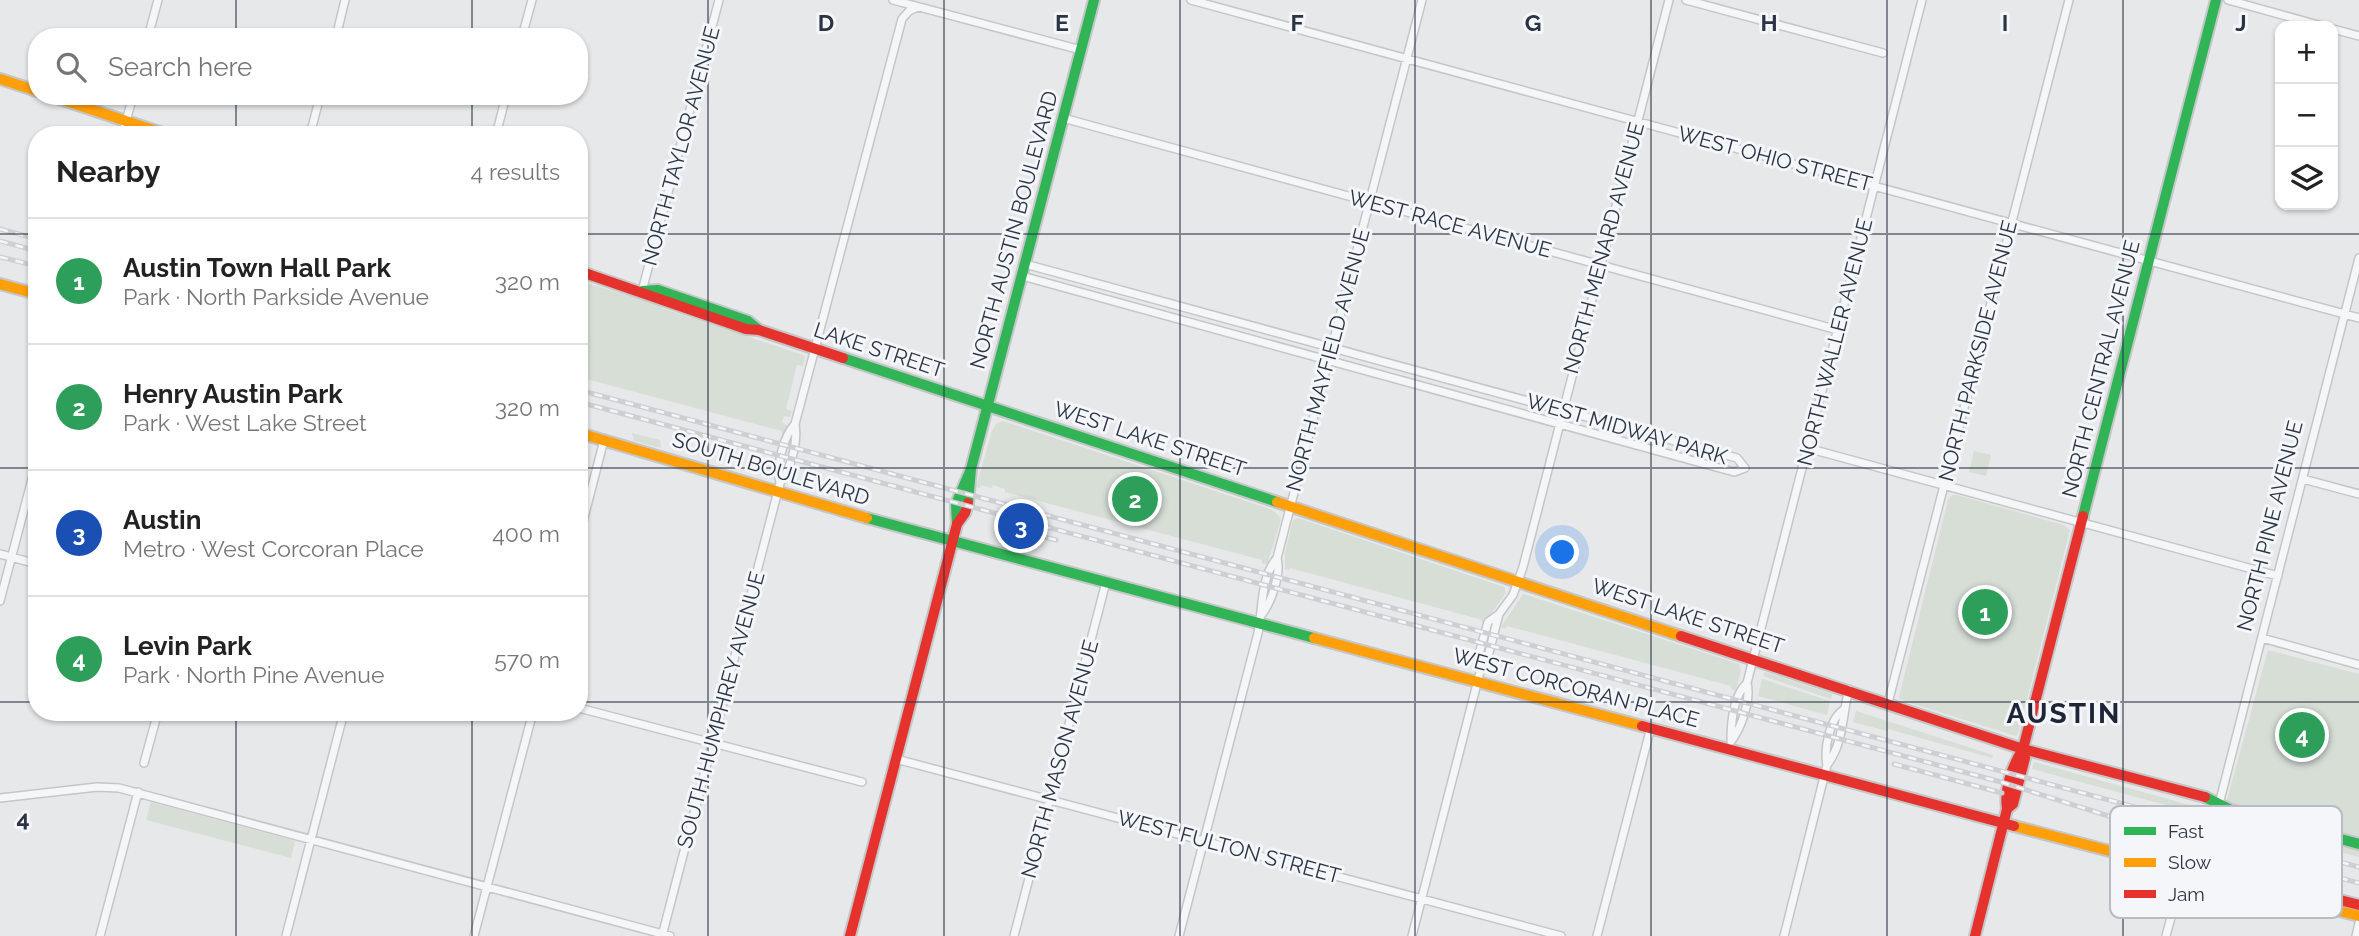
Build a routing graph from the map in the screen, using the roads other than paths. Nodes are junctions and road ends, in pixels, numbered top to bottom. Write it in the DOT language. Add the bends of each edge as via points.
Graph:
graph roads {
  1 [pos="158,0"];
  2 [pos="345,0"];
  3 [pos="532,0"];
  4 [pos="719,0"];
  5 [pos="893,0"];
  6 [pos="1094,0"];
  7 [pos="1191,0"];
  8 [pos="1422,0"];
  9 [pos="1669,0"];
  10 [pos="1686,0"];
  11 [pos="1922,0"];
  12 [pos="2069,0"];
  13 [pos="2216,0"];
  14 [pos="2228,0"];
  15 [pos="918,7"];
  16 [pos="2304,21"];
  17 [pos="150,28"];
  18 [pos="338,28"];
  19 [pos="524,28"];
  20 [pos="2338,30"];
  21 [pos="2359,36"];
  22 [pos="1081,50"];
  23 [pos="1882,53"];
  24 [pos="1406,58"];
  25 [pos="0,79"];
  26 [pos="28,88"];
  27 [pos="78,105"];
  28 [pos="130,105"];
  29 [pos="318,105"];
  30 [pos="504,105"];
  31 [pos="1063,118"];
  32 [pos="126,121"];
  33 [pos="1637,121"];
  34 [pos="124,126"];
  35 [pos="141,126"];
  36 [pos="312,126"];
  37 [pos="498,126"];
  38 [pos="1875,186"];
  39 [pos="1370,202"];
  40 [pos="2011,223"];
  41 [pos="2359,258"];
  42 [pos="2149,261"];
  43 [pos="1025,264"];
  44 [pos="1600,264"];
  45 [pos="588,274"];
  46 [pos="1022,276"];
  47 [pos="0,284"];
  48 [pos="642,291"];
  49 [pos="28,292"];
  50 [pos="2344,314"];
  51 [pos="2359,318"];
  52 [pos="1838,330"];
  53 [pos="1332,348"];
  54 [pos="815,349"];
  55 [pos="1328,360"];
  56 [pos="988,405"];
  57 [pos="1562,410"];
  58 [pos="1559,424"];
  59 [pos="588,436"];
  60 [pos="604,440"];
  61 [pos="1681,443"];
  62 [pos="1807,448"];
  63 [pos="1677,456"];
  64 [pos="2303,479"];
  65 [pos="1944,485"];
  66 [pos="779,488"];
  67 [pos="28,494"];
  68 [pos="2359,494"];
  69 [pos="588,502"];
  70 [pos="1290,505"];
  71 [pos="2081,523"];
  72 [pos="953,541"];
  73 [pos="0,554"];
  74 [pos="11,557"];
  75 [pos="28,562"];
  76 [pos="2278,576"];
  77 [pos="1518,580"];
  78 [pos="1106,582"];
  79 [pos="0,601"];
  80 [pos="1261,619"];
  81 [pos="2262,638"];
  82 [pos="1753,658"];
  83 [pos="2359,665"];
  84 [pos="1478,677"];
  85 [pos="1849,689"];
  86 [pos="1888,702"];
  87 [pos="588,710"];
  88 [pos="156,721"];
  89 [pos="342,721"];
  90 [pos="531,721"];
  91 [pos="1651,727"];
  92 [pos="713,743"];
  93 [pos="1731,744"];
  94 [pos="2023,748"];
  95 [pos="896,759"];
  96 [pos="144,763"];
  97 [pos="1826,770"];
  98 [pos="862,782"];
  99 [pos="138,792"];
  100 [pos="0,798"];
  101 [pos="1050,800"];
  102 [pos="2219,804"];
  103 [pos="2223,806"];
  104 [pos="2004,822"];
  105 [pos="311,839"];
  106 [pos="2342,839"];
  107 [pos="1204,841"];
  108 [pos="2359,844"];
  109 [pos="2110,851"];
  110 [pos="487,887"];
  111 [pos="1421,899"];
  112 [pos="2342,901"];
  113 [pos="2359,905"];
  114 [pos="2342,912"];
  115 [pos="2359,916"];
  116 [pos="2171,918"];
  117 [pos="2359,923"];
  118 [pos="665,935"];
  119 [pos="100,936"];
  120 [pos="286,936"];
  121 [pos="474,936"];
  122 [pos="850,936"];
  123 [pos="1014,936"];
  124 [pos="1179,936"];
  125 [pos="1412,936"];
  126 [pos="1561,936"];
  127 [pos="1598,936"];
  128 [pos="1784,936"];
  129 [pos="1975,936"];
  130 [pos="2166,936"];
  131 [pos="2356,936"];
  1 -- 17 [label="street"];
  2 -- 18 [label="street"];
  3 -- 19 [label="street"];
  4 -- 48 [label="street, NORTH TAYLOR AVENUE"];
  5 -- 15 [label="street"];
  6 -- 22 [label="street, NORTH AUSTIN BOULEVARD"];
  7 -- 24 [label="street, WEST OHIO STREET"];
  8 -- 24 [label="street, NORTH MAYFIELD AVENUE"];
  9 -- 33 [label="street, NORTH MENARD AVENUE"];
  10 -- 23 [label="street"];
  11 -- 38 [label="street, NORTH WALLER AVENUE"];
  12 -- 40 [label="street, NORTH PARKSIDE AVENUE"];
  13 -- 42 [label="street, NORTH CENTRAL AVENUE"];
  14 -- 16 [label="street"];
  15 -- 22 [label="street"];
  15 -- 54 [label="street, SOUTH HUMPHREY AVENUE" via="902,19"];
  20 -- 21 [label="street"];
  22 -- 31 [label="street, NORTH AUSTIN BOULEVARD"];
  24 -- 33 [label="street, WEST OHIO STREET"];
  24 -- 39 [label="street, NORTH MAYFIELD AVENUE"];
  25 -- 26 [label="street"];
  27 -- 32 [label="street"];
  28 -- 32 [label="street"];
  29 -- 36 [label="street"];
  30 -- 37 [label="street"];
  31 -- 39 [label="street, WEST RACE AVENUE"];
  31 -- 43 [label="street, NORTH AUSTIN BOULEVARD"];
  32 -- 34 [label="street"];
  32 -- 35 [label="street"];
  33 -- 38 [label="street, WEST OHIO STREET"];
  33 -- 44 [label="street, NORTH MENARD AVENUE"];
  38 -- 40 [label="street, WEST OHIO STREET"];
  38 -- 52 [label="street, NORTH WALLER AVENUE"];
  39 -- 44 [label="street, WEST RACE AVENUE"];
  39 -- 53 [label="street, NORTH MAYFIELD AVENUE"];
  40 -- 42 [label="street, WEST OHIO STREET"];
  40 -- 65 [label="street, NORTH PARKSIDE AVENUE"];
  41 -- 50 [label="street, NORTH PINE AVENUE"];
  42 -- 50 [label="street, WEST OHIO STREET"];
  42 -- 71 [label="street, NORTH CENTRAL AVENUE"];
  43 -- 46 [label="street, NORTH AUSTIN BOULEVARD"];
  43 -- 53 [label="street, WEST MIDWAY PARK"];
  44 -- 52 [label="street, WEST RACE AVENUE"];
  44 -- 57 [label="street, NORTH MENARD AVENUE"];
  45 -- 48 [label="street, LAKE STREET"];
  46 -- 55 [label="street, WEST MIDWAY PARK"];
  46 -- 56 [label="street, NORTH AUSTIN BOULEVARD"];
  47 -- 49 [label="street"];
  48 -- 54 [label="street, LAKE STREET" via="658,290"];
  50 -- 51 [label="street, WEST OHIO STREET"];
  50 -- 64 [label="street, NORTH PINE AVENUE"];
  52 -- 62 [label="street, NORTH WALLER AVENUE"];
  53 -- 55 [label="street, NORTH MAYFIELD AVENUE"];
  53 -- 57 [label="street, WEST MIDWAY PARK"];
  54 -- 56 [label="street, LAKE STREET"];
  54 -- 66 [label="street, SOUTH HUMPHREY AVENUE" via="789,464"];
  55 -- 58 [label="street, WEST MIDWAY PARK"];
  55 -- 70 [label="street, NORTH MAYFIELD AVENUE"];
  56 -- 70 [label="street, WEST LAKE STREET"];
  56 -- 72 [label="street, NORTH AUSTIN BOULEVARD" via="971,469 963,481"];
  57 -- 58 [label="street, NORTH MENARD AVENUE"];
  57 -- 61 [label="street, WEST MIDWAY PARK"];
  58 -- 63 [label="street, WEST MIDWAY PARK"];
  58 -- 77 [label="street, NORTH MENARD AVENUE"];
  59 -- 60 [label="street, SOUTH BOULEVARD"];
  60 -- 66 [label="street, SOUTH BOULEVARD"];
  60 -- 69 [label="street"];
  61 -- 63 [label="street"];
  61 -- 63 [label="street, WEST MIDWAY PARK" via="1737,458 1745,468 1734,472"];
  62 -- 65 [label="street"];
  62 -- 82 [label="street, NORTH WALLER AVENUE"];
  64 -- 68 [label="street"];
  64 -- 76 [label="street, NORTH PINE AVENUE"];
  65 -- 71 [label="street"];
  65 -- 86 [label="street, NORTH PARKSIDE AVENUE"];
  66 -- 72 [label="street, SOUTH BOULEVARD"];
  66 -- 92 [label="street, SOUTH HUMPHREY AVENUE"];
  67 -- 74 [label="street"];
  70 -- 77 [label="street, WEST LAKE STREET"];
  70 -- 80 [label="street, NORTH MAYFIELD AVENUE" via="1269,606"];
  71 -- 76 [label="street"];
  71 -- 94 [label="street, NORTH CENTRAL AVENUE"];
  72 -- 78 [label="street, WEST CORCORAN PLACE"];
  72 -- 95 [label="street, NORTH AUSTIN BOULEVARD"];
  73 -- 74 [label="street"];
  74 -- 75 [label="street"];
  74 -- 79 [label="street"];
  76 -- 81 [label="street, NORTH PINE AVENUE"];
  77 -- 82 [label="street, WEST LAKE STREET"];
  77 -- 84 [label="street, NORTH MENARD AVENUE" via="1500,614 1488,622 1477,661"];
  78 -- 80 [label="street, WEST CORCORAN PLACE"];
  78 -- 101 [label="street, NORTH MASON AVENUE"];
  80 -- 84 [label="street, WEST CORCORAN PLACE"];
  80 -- 107 [label="street, NORTH MAYFIELD AVENUE"];
  81 -- 83 [label="street"];
  81 -- 102 [label="street, NORTH PINE AVENUE"];
  82 -- 85 [label="street, WEST LAKE STREET"];
  82 -- 93 [label="street, NORTH WALLER AVENUE" via="1730,728"];
  84 -- 91 [label="street, WEST CORCORAN PLACE"];
  84 -- 111 [label="street, NORTH MENARD AVENUE"];
  85 -- 86 [label="street, WEST LAKE STREET"];
  85 -- 97 [label="street" via="1843,710 1836,715 1825,754"];
  86 -- 94 [label="street, WEST LAKE STREET"];
  87 -- 92 [label="street"];
  88 -- 96 [label="street"];
  89 -- 105 [label="street"];
  90 -- 110 [label="street"];
  91 -- 93 [label="street, WEST CORCORAN PLACE"];
  91 -- 127 [label="street"];
  92 -- 98 [label="street"];
  92 -- 118 [label="street, SOUTH HUMPHREY AVENUE"];
  93 -- 97 [label="street, WEST CORCORAN PLACE"];
  94 -- 102 [label="street, WEST LAKE STREET"];
  94 -- 104 [label="street, NORTH CENTRAL AVENUE" via="2025,758"];
  95 -- 101 [label="street, WEST FULTON STREET"];
  95 -- 122 [label="street, NORTH AUSTIN BOULEVARD"];
  97 -- 104 [label="street, WEST CORCORAN PLACE"];
  97 -- 128 [label="street"];
  99 -- 100 [label="street" via="97,787"];
  99 -- 105 [label="street"];
  99 -- 119 [label="street"];
  101 -- 107 [label="street, WEST FULTON STREET"];
  101 -- 123 [label="street, NORTH MASON AVENUE"];
  102 -- 103 [label="street, WEST LAKE STREET"];
  104 -- 109 [label="street, WEST CORCORAN PLACE"];
  104 -- 129 [label="street, NORTH CENTRAL AVENUE"];
  105 -- 110 [label="street"];
  105 -- 120 [label="street"];
  106 -- 108 [label="street, WEST LAKE STREET"];
  107 -- 111 [label="street, WEST FULTON STREET"];
  107 -- 124 [label="street, NORTH MAYFIELD AVENUE"];
  110 -- 118 [label="street"];
  110 -- 121 [label="street"];
  111 -- 125 [label="street, NORTH MENARD AVENUE"];
  111 -- 126 [label="street, WEST FULTON STREET"];
  112 -- 113 [label="street"];
  114 -- 115 [label="street"];
  116 -- 130 [label="street"];
  117 -- 131 [label="street"];
}
